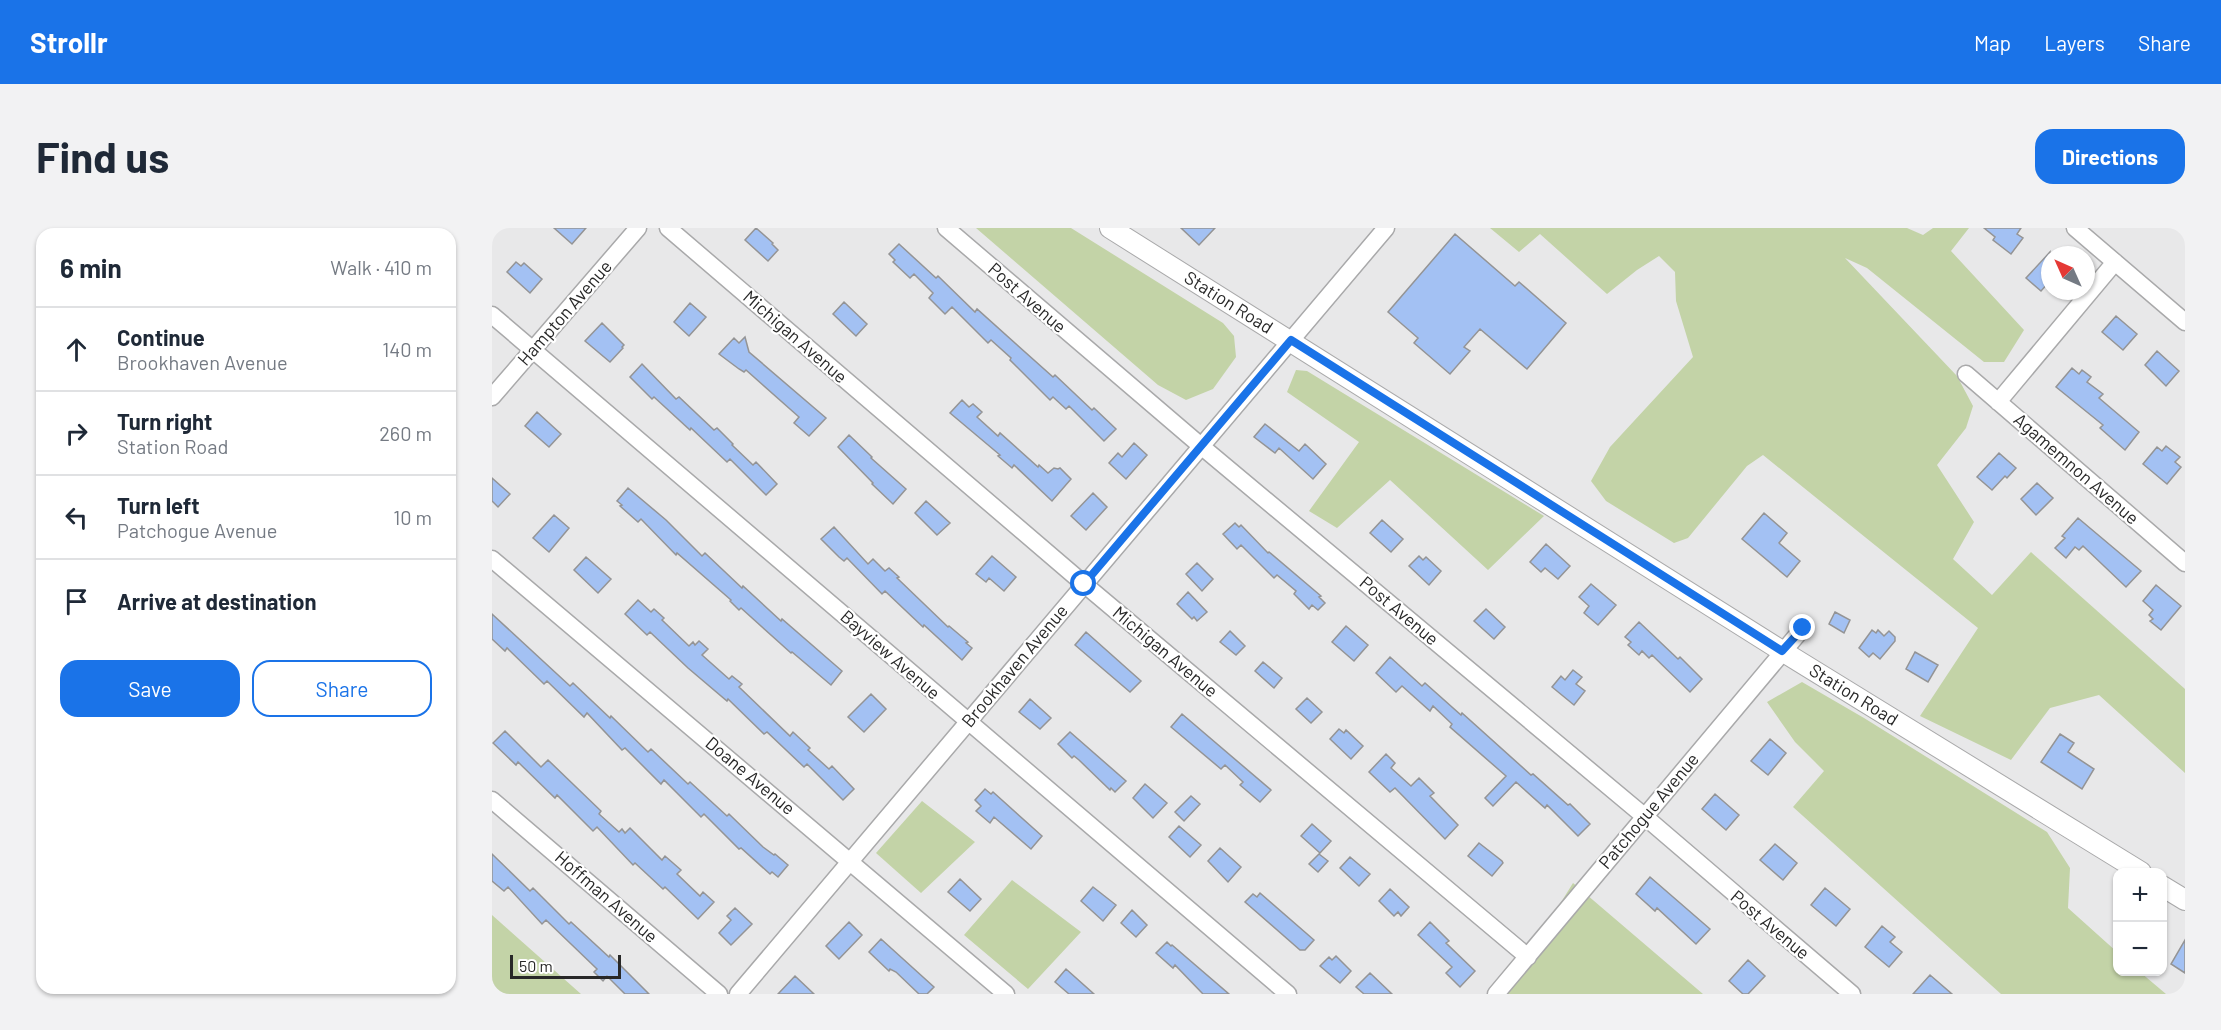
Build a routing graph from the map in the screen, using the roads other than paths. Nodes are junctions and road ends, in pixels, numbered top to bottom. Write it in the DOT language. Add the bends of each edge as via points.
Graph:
graph roads {
  1 [pos="638,228"];
  2 [pos="668,228"];
  3 [pos="946,228"];
  4 [pos="1110,228"];
  5 [pos="1386,228"];
  6 [pos="2075,228"];
  7 [pos="2115,262"];
  8 [pos="492,315"];
  9 [pos="2185,322"];
  10 [pos="1291,340"];
  11 [pos="533,350"];
  12 [pos="1966,374"];
  13 [pos="492,397"];
  14 [pos="1998,402"];
  15 [pos="1201,446"];
  16 [pos="492,559"];
  17 [pos="2185,563"];
  18 [pos="1084,584"];
  19 [pos="1803,628"];
  20 [pos="1782,651"];
  21 [pos="968,722"];
  22 [pos="492,800"];
  23 [pos="1644,816"];
  24 [pos="850,861"];
  25 [pos="2133,868"];
  26 [pos="2167,889"];
  27 [pos="2185,900"];
  28 [pos="1528,957"];
  29 [pos="719,994"];
  30 [pos="738,994"];
  31 [pos="1006,994"];
  32 [pos="1288,994"];
  33 [pos="1496,994"];
  34 [pos="1852,994"];
  1 -- 11 [label="street, Hampton Avenue"];
  2 -- 18 [label="street, Michigan Avenue"];
  3 -- 15 [label="street, Post Avenue"];
  4 -- 10 [label="main road, Station Road"];
  5 -- 10 [label="street, Brookhaven Avenue"];
  6 -- 7 [label="street"];
  7 -- 9 [label="street"];
  7 -- 14 [label="street"];
  8 -- 11 [label="street, Bayview Avenue"];
  10 -- 15 [label="street, Brookhaven Avenue"];
  10 -- 20 [label="main road, Station Road"];
  11 -- 13 [label="street, Hampton Avenue"];
  11 -- 21 [label="street, Bayview Avenue"];
  12 -- 14 [label="street, Agamemnon Avenue"];
  14 -- 17 [label="street, Agamemnon Avenue"];
  15 -- 18 [label="street, Brookhaven Avenue"];
  15 -- 23 [label="street, Post Avenue"];
  16 -- 24 [label="street, Doane Avenue"];
  18 -- 21 [label="street, Brookhaven Avenue"];
  18 -- 28 [label="street, Michigan Avenue"];
  19 -- 20 [label="street, Patchogue Avenue"];
  20 -- 23 [label="street, Patchogue Avenue"];
  20 -- 25 [label="main road, Station Road"];
  21 -- 24 [label="street, Brookhaven Avenue"];
  21 -- 32 [label="street, Bayview Avenue"];
  22 -- 29 [label="street, Hoffman Avenue"];
  23 -- 28 [label="street, Patchogue Avenue"];
  23 -- 34 [label="street, Post Avenue"];
  24 -- 30 [label="street, Brookhaven Avenue"];
  24 -- 31 [label="street, Doane Avenue"];
  26 -- 27 [label="main road"];
  28 -- 33 [label="street, Patchogue Avenue"];
}
